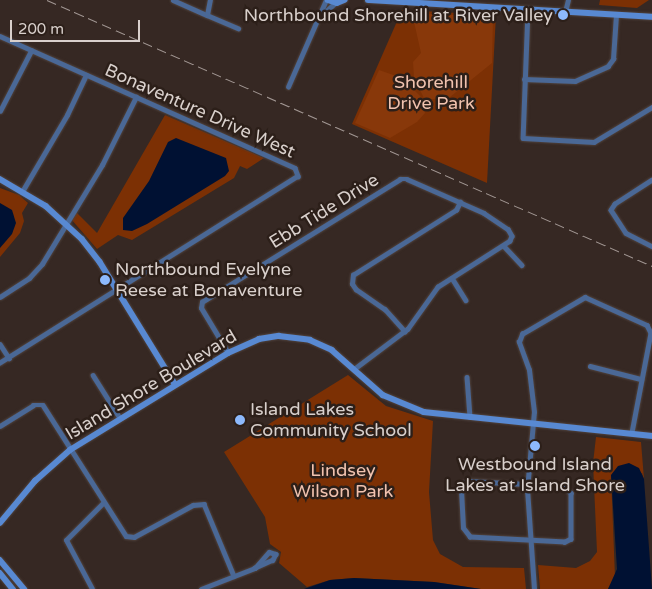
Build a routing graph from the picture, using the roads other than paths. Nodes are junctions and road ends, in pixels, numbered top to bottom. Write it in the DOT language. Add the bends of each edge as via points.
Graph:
graph roads {
  1 [pos="173,0"];
  2 [pos="210,0"];
  3 [pos="344,0"];
  4 [pos="368,0"];
  5 [pos="568,0"];
  6 [pos="330,1"];
  7 [pos="403,1"];
  8 [pos="462,3"];
  9 [pos="528,10"];
  10 [pos="565,12"];
  11 [pos="207,15"];
  12 [pos="322,15"];
  13 [pos="616,15"];
  14 [pos="652,17"];
  15 [pos="238,28"];
  16 [pos="0,36"];
  17 [pos="31,51"];
  18 [pos="86,74"];
  19 [pos="524,79"];
  20 [pos="288,87"];
  21 [pos="136,97"];
  22 [pos="652,107"];
  23 [pos="0,110"];
  24 [pos="0,179"];
  25 [pos="652,180"];
  26 [pos="23,190"];
  27 [pos="460,202"];
  28 [pos="67,223"];
  29 [pos="504,246"];
  30 [pos="652,246"];
  31 [pos="522,265"];
  32 [pos="452,278"];
  33 [pos="118,290"];
  34 [pos="0,297"];
  35 [pos="466,300"];
  36 [pos="405,332"];
  37 [pos="0,344"];
  38 [pos="228,353"];
  39 [pos="9,358"];
  40 [pos="0,364"];
  41 [pos="590,366"];
  42 [pos="355,370"];
  43 [pos="92,376"];
  44 [pos="467,377"];
  45 [pos="641,379"];
  46 [pos="175,384"];
  47 [pos="470,417"];
  48 [pos="120,418"];
  49 [pos="534,423"];
  50 [pos="0,426"];
  51 [pos="632,433"];
  52 [pos="652,436"];
  53 [pos="70,450"];
  54 [pos="528,482"];
  55 [pos="103,503"];
  56 [pos="0,523"];
  57 [pos="531,538"];
  58 [pos="0,560"];
  59 [pos="255,568"];
  60 [pos="0,573"];
  61 [pos="234,576"];
  62 [pos="13,589"];
  63 [pos="24,589"];
  64 [pos="92,589"];
  65 [pos="201,589"];
  66 [pos="534,589"];
  1 -- 11 [label="street"];
  2 -- 11 [label="street"];
  3 -- 6 [label="street"];
  4 -- 7 [label="street"];
  5 -- 10 [label="street"];
  6 -- 12 [label="street"];
  6 -- 12 [label="street"];
  7 -- 8 [label="street"];
  8 -- 9 [label="street"];
  9 -- 10 [label="street"];
  9 -- 19 [label="street"];
  10 -- 13 [label="street"];
  11 -- 15 [label="street"];
  12 -- 20 [label="street"];
  13 -- 14 [label="street"];
  13 -- 19 [label="street" via="612,59 608,66 575,81"];
  16 -- 17 [label="street, Bonaventure Drive West"];
  17 -- 18 [label="street, Bonaventure Drive West"];
  17 -- 23 [label="street"];
  18 -- 21 [label="street, Bonaventure Drive West"];
  18 -- 26 [label="street" via="67,115"];
  19 -- 22 [label="street" via="521,132 525,139 594,142"];
  21 -- 28 [label="street" via="102,165"];
  21 -- 33 [label="street, Bonaventure Drive West" via="295,168 298,176"];
  24 -- 26 [label="street"];
  25 -- 30 [label="street" via="611,210 626,233"];
  26 -- 28 [label="street"];
  27 -- 29 [label="street, Ebb Tide Drive" via="497,220 512,236"];
  27 -- 36 [label="street" via="456,210 360,268 352,278 356,290 385,310"];
  27 -- 38 [label="street, Ebb Tide Drive" via="407,179 400,180 206,299 201,308"];
  28 -- 33 [label="street" via="100,262"];
  28 -- 34 [label="street" via="42,264 29,278"];
  29 -- 31 [label="street"];
  29 -- 32 [label="street"];
  32 -- 35 [label="street"];
  32 -- 36 [label="street" via="438,287"];
  33 -- 39 [label="street"];
  33 -- 46 [label="street"];
  36 -- 42 [label="street"];
  37 -- 39 [label="street"];
  38 -- 42 [label="street, Island Shore Boulevard" via="259,339 294,336 332,350"];
  38 -- 46 [label="street, Island Shore Boulevard"];
  39 -- 40 [label="street"];
  41 -- 45 [label="street"];
  42 -- 47 [label="street, Island Shore Boulevard" via="372,388 396,403 424,412"];
  43 -- 48 [label="street"];
  44 -- 47 [label="street"];
  45 -- 49 [label="street" via="649,327 588,298 580,298 519,337 531,379"];
  45 -- 51 [label="street"];
  46 -- 48 [label="street, Island Shore Boulevard"];
  47 -- 49 [label="street, Island Shore Boulevard"];
  48 -- 53 [label="street, Island Shore Boulevard"];
  49 -- 51 [label="street, Island Shore Boulevard"];
  49 -- 54 [label="street"];
  50 -- 53 [label="street" via="41,404"];
  51 -- 52 [label="street, Island Shore Boulevard"];
  53 -- 55 [label="street"];
  53 -- 56 [label="street, Island Shore Boulevard" via="34,481"];
  54 -- 57 [label="street"];
  54 -- 57 [label="street" via="568,489 574,534 565,542"];
  54 -- 57 [label="street" via="469,481 463,483 461,489 466,535"];
  55 -- 61 [label="street" via="123,534 130,537 155,528 197,503 204,504"];
  55 -- 64 [label="street" via="66,540"];
  57 -- 66 [label="street"];
  58 -- 63 [label="street"];
  59 -- 59 [label="street" via="272,560 276,554 270,552"];
  59 -- 61 [label="street"];
  60 -- 62 [label="street"];
  61 -- 65 [label="street"];
}
